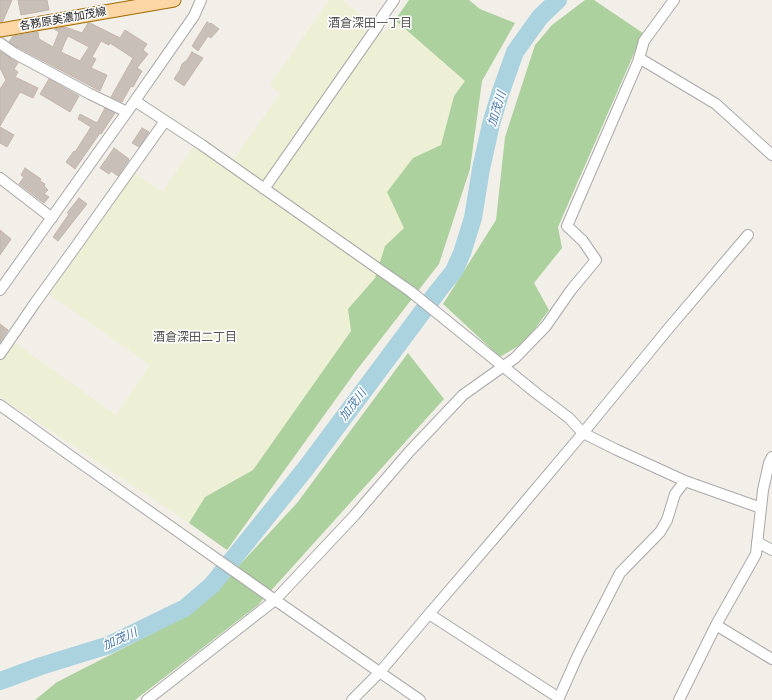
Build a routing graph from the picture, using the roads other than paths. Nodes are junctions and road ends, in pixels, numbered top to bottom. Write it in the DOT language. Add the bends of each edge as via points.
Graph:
graph roads {
  1 [pos="174,0"];
  2 [pos="201,0"];
  3 [pos="394,0"];
  4 [pos="674,0"];
  5 [pos="0,30"];
  6 [pos="0,43"];
  7 [pos="640,58"];
  8 [pos="134,101"];
  9 [pos="127,112"];
  10 [pos="165,121"];
  11 [pos="772,155"];
  12 [pos="0,178"];
  13 [pos="264,189"];
  14 [pos="52,218"];
  15 [pos="748,235"];
  16 [pos="0,290"];
  17 [pos="0,354"];
  18 [pos="503,367"];
  19 [pos="0,405"];
  20 [pos="583,433"];
  21 [pos="772,457"];
  22 [pos="685,481"];
  23 [pos="761,508"];
  24 [pos="757,542"];
  25 [pos="772,550"];
  26 [pos="275,600"];
  27 [pos="429,614"];
  28 [pos="716,625"];
  29 [pos="772,659"];
  30 [pos="380,672"];
  31 [pos="558,699"];
  32 [pos="147,700"];
  33 [pos="352,700"];
  34 [pos="420,700"];
  35 [pos="679,700"];
  1 -- 5 [label="main road, 各務原美濃加茂線"];
  2 -- 8 [label="street" via="194,16"];
  3 -- 13 [label="street"];
  4 -- 7 [label="street" via="644,41"];
  6 -- 9 [label="street" via="14,53"];
  7 -- 11 [label="street" via="716,104"];
  7 -- 18 [label="street" via="566,226 583,241 596,260 546,326"];
  8 -- 9 [label="street"];
  8 -- 10 [label="street"];
  9 -- 14 [label="street"];
  10 -- 13 [label="street"];
  10 -- 17 [label="street"];
  12 -- 14 [label="street"];
  13 -- 18 [label="street" via="410,291"];
  14 -- 16 [label="street"];
  15 -- 20 [label="street"];
  18 -- 20 [label="street" via="569,418"];
  18 -- 26 [label="street" via="463,395"];
  19 -- 26 [label="street"];
  20 -- 22 [label="street"];
  20 -- 27 [label="street"];
  21 -- 23 [label="street" via="762,490"];
  22 -- 23 [label="street"];
  22 -- 31 [label="street" via="675,494 667,520 660,532 620,573"];
  23 -- 24 [label="street"];
  24 -- 25 [label="street"];
  24 -- 28 [label="street" via="756,554"];
  26 -- 30 [label="street"];
  26 -- 32 [label="street"];
  27 -- 30 [label="street"];
  27 -- 31 [label="street"];
  28 -- 29 [label="street"];
  28 -- 35 [label="street"];
  30 -- 33 [label="street"];
  30 -- 34 [label="street"];
}
